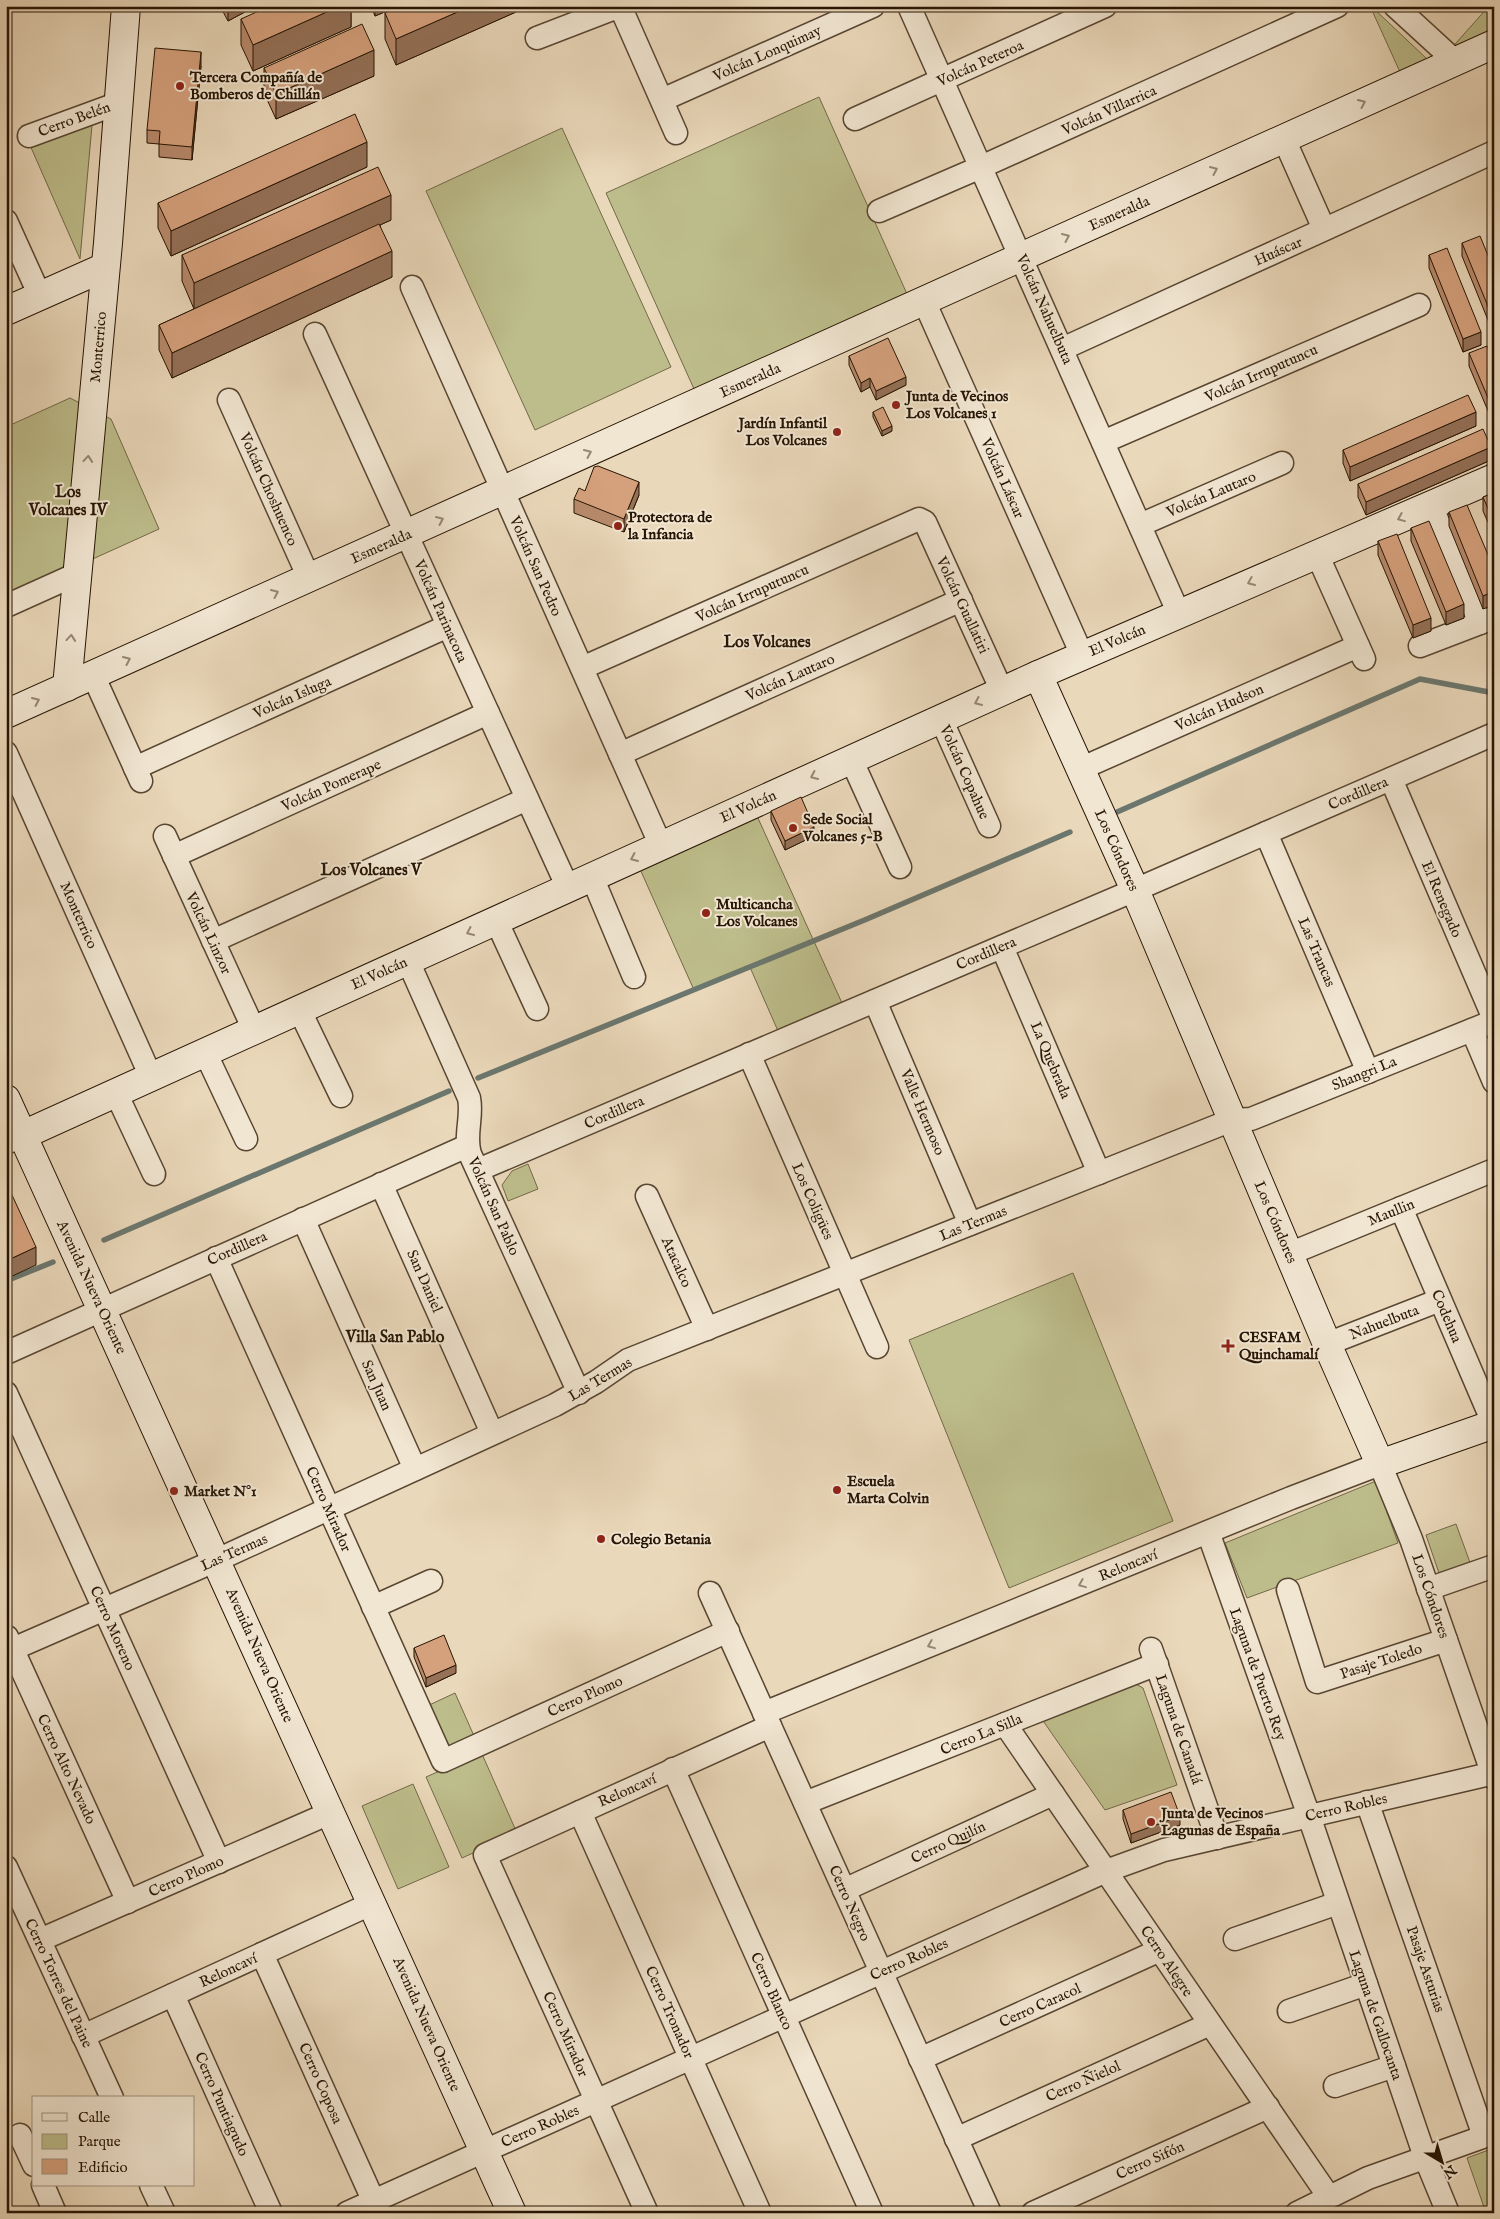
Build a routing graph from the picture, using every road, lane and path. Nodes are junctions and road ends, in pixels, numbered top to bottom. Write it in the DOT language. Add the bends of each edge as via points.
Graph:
graph roads {
  1 [pos="126,6"];
  2 [pos="620,6"];
  3 [pos="873,6"];
  4 [pos="908,6"];
  5 [pos="1105,6"];
  6 [pos="1337,6"];
  7 [pos="1395,6"];
  8 [pos="537,38"];
  9 [pos="1494,44"];
  10 [pos="1455,62"];
  11 [pos="942,80"];
  12 [pos="662,100"];
  13 [pos="118,103"];
  14 [pos="855,119"];
  15 [pos="676,133"];
  16 [pos="29,136"];
  17 [pos="1284,139"];
  18 [pos="1494,152"];
  19 [pos="981,167"];
  20 [pos="879,211"];
  21 [pos="6,221"];
  22 [pos="1324,230"];
  23 [pos="1022,257"];
  24 [pos="105,267"];
  25 [pos="412,287"];
  26 [pos="40,296"];
  27 [pos="924,301"];
  28 [pos="1419,305"];
  29 [pos="6,311"];
  30 [pos="315,334"];
  31 [pos="1062,349"];
  32 [pos="230,400"];
  33 [pos="1103,442"];
  34 [pos="1282,464"];
  35 [pos="1494,478"];
  36 [pos="503,491"];
  37 [pos="1431,506"];
  38 [pos="922,520"];
  39 [pos="1140,525"];
  40 [pos="406,534"];
  41 [pos="1317,554"];
  42 [pos="77,574"];
  43 [pos="309,578"];
  44 [pos="961,600"];
  45 [pos="6,606"];
  46 [pos="1179,614"];
  47 [pos="1487,620"];
  48 [pos="448,626"];
  49 [pos="1420,646"];
  50 [pos="1082,655"];
  51 [pos="582,668"];
  52 [pos="93,675"];
  53 [pos="1038,675"];
  54 [pos="67,687"];
  55 [pos="1002,691"];
  56 [pos="488,713"];
  57 [pos="6,714"];
  58 [pos="941,718"];
  59 [pos="1494,734"];
  60 [pos="6,753"];
  61 [pos="620,754"];
  62 [pos="851,759"];
  63 [pos="1080,769"];
  64 [pos="1391,779"];
  65 [pos="527,800"];
  66 [pos="989,826"];
  67 [pos="1266,833"];
  68 [pos="169,846"];
  69 [pos="661,846"];
  70 [pos="900,867"];
  71 [pos="592,877"];
  72 [pos="568,888"];
  73 [pos="1135,890"];
  74 [pos="496,920"];
  75 [pos="213,941"];
  76 [pos="1002,947"];
  77 [pos="408,961"];
  78 [pos="634,977"];
  79 [pos="875,1001"];
  80 [pos="300,1009"];
  81 [pos="537,1009"];
  82 [pos="1494,1020"];
  83 [pos="254,1030"];
  84 [pos="1472,1030"];
  85 [pos="205,1052"];
  86 [pos="749,1054"];
  87 [pos="1368,1072"];
  88 [pos="151,1077"];
  89 [pos="1494,1082"];
  90 [pos="116,1093"];
  91 [pos="341,1096"];
  92 [pos="6,1098"];
  93 [pos="1232,1120"];
  94 [pos="14,1139"];
  95 [pos="246,1139"];
  96 [pos="468,1146"];
  97 [pos="478,1170"];
  98 [pos="1494,1170"];
  99 [pos="1099,1173"];
  100 [pos="154,1174"];
  101 [pos="381,1184"];
  102 [pos="647,1196"];
  103 [pos="1401,1208"];
  104 [pos="303,1218"];
  105 [pos="970,1224"];
  106 [pos="1289,1254"];
  107 [pos="216,1258"];
  108 [pos="845,1274"];
  109 [pos="1440,1300"];
  110 [pos="102,1308"];
  111 [pos="707,1329"];
  112 [pos="1327,1344"];
  113 [pos="877,1347"];
  114 [pos="6,1353"];
  115 [pos="6,1393"];
  116 [pos="579,1393"];
  117 [pos="1494,1424"];
  118 [pos="492,1433"];
  119 [pos="1380,1464"];
  120 [pos="414,1469"];
  121 [pos="329,1508"];
  122 [pos="1208,1532"];
  123 [pos="217,1560"];
  124 [pos="1494,1566"];
  125 [pos="431,1581"];
  126 [pos="1428,1589"];
  127 [pos="1288,1590"];
  128 [pos="710,1593"];
  129 [pos="373,1608"];
  130 [pos="104,1609"];
  131 [pos="728,1631"];
  132 [pos="1446,1640"];
  133 [pos="8,1646"];
  134 [pos="1154,1657"];
  135 [pos="767,1720"];
  136 [pos="1005,1724"];
  137 [pos="442,1761"];
  138 [pos="673,1769"];
  139 [pos="1493,1775"];
  140 [pos="1053,1794"];
  141 [pos="1367,1802"];
  142 [pos="805,1803"];
  143 [pos="332,1812"];
  144 [pos="580,1812"];
  145 [pos="1309,1816"];
  146 [pos="1217,1838"];
  147 [pos="485,1855"];
  148 [pos="219,1862"];
  149 [pos="6,1868"];
  150 [pos="1106,1871"];
  151 [pos="844,1890"];
  152 [pos="128,1902"];
  153 [pos="1338,1903"];
  154 [pos="373,1904"];
  155 [pos="1235,1938"];
  156 [pos="40,1940"];
  157 [pos="1160,1950"];
  158 [pos="262,1954"];
  159 [pos="880,1972"];
  160 [pos="1366,1984"];
  161 [pos="173,1995"];
  162 [pos="1289,2011"];
  163 [pos="784,2016"];
  164 [pos="1210,2024"];
  165 [pos="83,2036"];
  166 [pos="690,2058"];
  167 [pos="920,2059"];
  168 [pos="1394,2066"];
  169 [pos="1335,2086"];
  170 [pos="109,2096"];
  171 [pos="596,2100"];
  172 [pos="1268,2108"];
  173 [pos="1489,2134"];
  174 [pos="20,2135"];
  175 [pos="956,2139"];
  176 [pos="484,2151"];
  177 [pos="1424,2157"];
  178 [pos="32,2161"];
  179 [pos="43,2186"];
  180 [pos="151,2186"];
  181 [pos="1326,2204"];
  182 [pos="376,2207"];
  183 [pos="55,2213"];
  184 [pos="164,2213"];
  185 [pos="271,2213"];
  186 [pos="347,2213"];
  187 [pos="512,2213"];
  188 [pos="647,2213"];
  189 [pos="760,2213"];
  190 [pos="872,2213"];
  191 [pos="990,2213"];
  192 [pos="1033,2213"];
  193 [pos="1297,2213"];
  194 [pos="1448,2213"];
  1 -- 13 [label="street, Monterrico"];
  2 -- 8 [label="street"];
  2 -- 12 [label="street"];
  3 -- 12 [label="street, Volcán Lonquimay"];
  4 -- 11 [label="street, Volcán Nahuelbuta"];
  5 -- 11 [label="street, Volcán Peteroa"];
  6 -- 19 [label="street, Volcán Villarrica"];
  7 -- 10 [label="street"];
  9 -- 10 [label="street, Esmeralda"];
  17 -- 10 [label="street, Esmeralda, one-way"];
  11 -- 14 [label="street, Volcán Peteroa"];
  11 -- 19 [label="street, Volcán Nahuelbuta"];
  12 -- 15 [label="street"];
  13 -- 16 [label="street, Cerro Belén"];
  13 -- 24 [label="street, Monterrico"];
  17 -- 22 [label="street"];
  23 -- 17 [label="street, Esmeralda, one-way"];
  18 -- 22 [label="street, Huáscar"];
  19 -- 20 [label="street, Volcán Villarrica"];
  19 -- 23 [label="street, Volcán Nahuelbuta"];
  21 -- 26 [label="street"];
  22 -- 31 [label="street, Huáscar"];
  23 -- 27 [label="street, Esmeralda"];
  23 -- 31 [label="street, Volcán Nahuelbuta"];
  24 -- 26 [label="street"];
  42 -- 24 [label="street, Monterrico, one-way"];
  25 -- 36 [label="street, Volcán San Pedro"];
  26 -- 29 [label="street"];
  36 -- 27 [label="street, Esmeralda, one-way"];
  27 -- 50 [label="street, Volcán Láscar"];
  28 -- 33 [label="street, Volcán Irruputuncu"];
  30 -- 40 [label="street, Volcán Parinacota"];
  31 -- 33 [label="street, Volcán Nahuelbuta"];
  32 -- 43 [label="street, Volcán Choshuenco"];
  33 -- 39 [label="street, Volcán Nahuelbuta"];
  34 -- 39 [label="street, Volcán Lautaro"];
  35 -- 37 [label="street, El Volcán"];
  40 -- 36 [label="street, Esmeralda, one-way"];
  36 -- 51 [label="street, Volcán San Pedro"];
  37 -- 41 [label="street, El Volcán, one-way"];
  37 -- 47 [label="street"];
  38 -- 44 [label="street, Volcán Guallatiri"];
  38 -- 51 [label="street, Volcán Irruputuncu" via="915,520"];
  39 -- 46 [label="street, Volcán Nahuelbuta"];
  40 -- 43 [label="street, Esmeralda"];
  40 -- 48 [label="street, Volcán Parinacota"];
  41 -- 46 [label="street, El Volcán, one-way"];
  41 -- 63 [label="street, Volcán Hudson" via="1361,653"];
  42 -- 45 [label="street"];
  54 -- 42 [label="street, Monterrico, one-way"];
  52 -- 43 [label="street, Esmeralda, one-way"];
  44 -- 55 [label="street, Volcán Guallatiri"];
  44 -- 61 [label="street, Volcán Lautaro"];
  46 -- 50 [label="street, El Volcán"];
  47 -- 49 [label="street"];
  48 -- 52 [label="street, Volcán Isluga" via="138,775"];
  48 -- 56 [label="street, Volcán Parinacota"];
  50 -- 53 [label="street, El Volcán"];
  51 -- 61 [label="street, Volcán San Pedro"];
  52 -- 54 [label="street, Esmeralda"];
  53 -- 55 [label="street, El Volcán"];
  53 -- 63 [label="street, Los Cóndores"];
  57 -- 54 [label="street, Esmeralda, one-way"];
  55 -- 58 [label="street, El Volcán, one-way"];
  56 -- 65 [label="street, Volcán Parinacota"];
  56 -- 68 [label="street, Volcán Pomerape"];
  58 -- 62 [label="street, El Volcán"];
  58 -- 66 [label="street, Volcán Copahue"];
  59 -- 64 [label="street, Cordillera"];
  60 -- 88 [label="street, Monterrico"];
  61 -- 69 [label="street, Volcán San Pedro"];
  62 -- 69 [label="street, El Volcán, one-way"];
  62 -- 70 [label="street"];
  63 -- 73 [label="street, Los Cóndores"];
  64 -- 67 [label="street, Cordillera"];
  64 -- 82 [label="street, El Renegado"];
  65 -- 72 [label="street, Volcán Parinacota"];
  65 -- 75 [label="street"];
  67 -- 73 [label="street, Cordillera"];
  67 -- 87 [label="street, Las Trancas"];
  68 -- 75 [label="street, Volcán Linzor"];
  69 -- 71 [label="street, El Volcán, one-way"];
  71 -- 72 [label="street, El Volcán"];
  71 -- 78 [label="street"];
  72 -- 74 [label="street, El Volcán"];
  73 -- 76 [label="street, Cordillera"];
  73 -- 93 [label="street, Los Cóndores"];
  74 -- 77 [label="street, El Volcán, one-way"];
  74 -- 81 [label="street"];
  75 -- 83 [label="street, Volcán Linzor"];
  76 -- 79 [label="street, Cordillera"];
  76 -- 99 [label="street, La Quebrada"];
  77 -- 80 [label="street, El Volcán"];
  77 -- 96 [label="street, Volcán San Pablo" via="469,1098"];
  79 -- 86 [label="street, Cordillera"];
  79 -- 105 [label="street, Valle Hermoso"];
  80 -- 83 [label="street, El Volcán"];
  80 -- 91 [label="street"];
  82 -- 84 [label="street, Shangri La"];
  83 -- 85 [label="street, El Volcán"];
  84 -- 87 [label="street, Shangri La"];
  84 -- 89 [label="street"];
  85 -- 88 [label="street, El Volcán"];
  85 -- 95 [label="street"];
  86 -- 97 [label="street, Cordillera"];
  86 -- 108 [label="street, Los Coligües"];
  87 -- 93 [label="street, Shangri La" via="1251,1119"];
  88 -- 90 [label="street, El Volcán"];
  90 -- 94 [label="street, El Volcán"];
  90 -- 100 [label="street"];
  92 -- 94 [label="street, Avenida Nueva Oriente"];
  93 -- 99 [label="street, Las Termas"];
  93 -- 106 [label="street, Los Cóndores"];
  94 -- 110 [label="street, Avenida Nueva Oriente"];
  96 -- 97 [label="street, Volcán San Pablo"];
  96 -- 101 [label="street, Cordillera"];
  97 -- 116 [label="street, Volcán San Pablo"];
  98 -- 103 [label="street, Maullin"];
  99 -- 105 [label="street, Las Termas"];
  101 -- 104 [label="street, Cordillera"];
  101 -- 118 [label="street, San Daniel"];
  102 -- 111 [label="street, Atacalco"];
  103 -- 106 [label="street, Maullin"];
  103 -- 109 [label="street, Codehua"];
  104 -- 107 [label="street, Cordillera"];
  104 -- 120 [label="street, San Juan"];
  105 -- 108 [label="street, Las Termas"];
  106 -- 112 [label="street, Los Cóndores"];
  107 -- 110 [label="street, Cordillera"];
  107 -- 121 [label="street, Cerro Mirador"];
  108 -- 111 [label="street, Las Termas"];
  108 -- 113 [label="street, Los Coligües"];
  109 -- 112 [label="street, Nahuelbuta"];
  109 -- 117 [label="street, Codehua"];
  110 -- 114 [label="street, Cordillera"];
  110 -- 123 [label="street, Avenida Nueva Oriente"];
  111 -- 116 [label="street, Las Termas" via="622,1363"];
  112 -- 119 [label="street, Los Cóndores"];
  115 -- 130 [label="street, Cerro Moreno"];
  116 -- 118 [label="street, Las Termas"];
  117 -- 119 [label="street, Reloncaví"];
  118 -- 120 [label="street, Las Termas"];
  119 -- 122 [label="street, Reloncaví"];
  119 -- 126 [label="street, Los Cóndores"];
  120 -- 121 [label="street, Las Termas"];
  121 -- 123 [label="street, Las Termas"];
  121 -- 129 [label="street, Cerro Mirador"];
  122 -- 135 [label="street, Reloncaví, one-way"];
  122 -- 145 [label="street, Laguna de Puerto Rey"];
  123 -- 130 [label="street, Las Termas"];
  123 -- 143 [label="street, Avenida Nueva Oriente"];
  124 -- 126 [label="street"];
  125 -- 129 [label="street"];
  126 -- 132 [label="street, Los Cóndores"];
  127 -- 132 [label="street, Pasaje Toledo" via="1317,1682"];
  128 -- 131 [label="street, Cerro Negro"];
  129 -- 137 [label="street, Cerro Mirador"];
  130 -- 133 [label="street, Las Termas"];
  130 -- 148 [label="street, Cerro Moreno"];
  131 -- 135 [label="street, Cerro Negro"];
  131 -- 137 [label="street, Cerro Plomo"];
  132 -- 139 [label="street, Los Cóndores"];
  133 -- 152 [label="street, Cerro Alto Nevado"];
  134 -- 136 [label="street, Cerro La Silla"];
  134 -- 146 [label="street, Laguna de Canadá"];
  135 -- 138 [label="street, Reloncaví"];
  135 -- 142 [label="street, Cerro Negro"];
  136 -- 140 [label="street, Cerro Alegre"];
  136 -- 142 [label="street, Cerro La Silla"];
  138 -- 144 [label="street, Reloncaví"];
  138 -- 163 [label="street, Cerro Blanco"];
  139 -- 141 [label="street, Cerro Robles"];
  140 -- 150 [label="street, Cerro Alegre"];
  140 -- 151 [label="street, Cerro Quilín"];
  141 -- 145 [label="street, Cerro Robles"];
  141 -- 173 [label="street, Pasaje Asturias"];
  142 -- 151 [label="street, Cerro Negro"];
  143 -- 148 [label="street, Cerro Plomo"];
  143 -- 154 [label="street, Avenida Nueva Oriente"];
  144 -- 147 [label="street, Reloncaví"];
  144 -- 166 [label="street, Cerro Tronador"];
  145 -- 146 [label="street, Cerro Robles"];
  145 -- 153 [label="street, Laguna de Gallocanta"];
  146 -- 150 [label="street, Cerro Robles" via="1164,1850"];
  147 -- 171 [label="street, Cerro Mirador"];
  148 -- 152 [label="street, Cerro Plomo"];
  149 -- 156 [label="street, Cerro Torres del Paine"];
  150 -- 157 [label="street, Cerro Alegre"];
  150 -- 159 [label="street, Cerro Robles"];
  151 -- 159 [label="street, Cerro Negro"];
  152 -- 156 [label="street, Cerro Plomo"];
  153 -- 155 [label="street"];
  153 -- 160 [label="street, Laguna de Gallocanta"];
  154 -- 158 [label="street, Reloncaví"];
  154 -- 176 [label="street, Avenida Nueva Oriente"];
  156 -- 165 [label="street, Cerro Torres del Paine"];
  157 -- 164 [label="street, Cerro Alegre"];
  157 -- 167 [label="street, Cerro Caracol"];
  158 -- 161 [label="street, Reloncaví"];
  158 -- 182 [label="street, Cerro Coposa"];
  159 -- 163 [label="street, Cerro Robles"];
  159 -- 167 [label="street, Cerro Negro"];
  160 -- 162 [label="street"];
  160 -- 168 [label="street, Laguna de Gallocanta"];
  161 -- 165 [label="street, Reloncaví"];
  161 -- 185 [label="street, Cerro Puntiagudo"];
  163 -- 166 [label="street, Cerro Robles"];
  163 -- 190 [label="street, Cerro Blanco"];
  164 -- 172 [label="street, Cerro Alegre"];
  164 -- 175 [label="street, Cerro Ñielol"];
  165 -- 170 [label="street, Cerro Torres del Paine"];
  166 -- 171 [label="street, Cerro Robles"];
  166 -- 189 [label="street, Cerro Tronador"];
  167 -- 175 [label="street, Cerro Negro"];
  168 -- 169 [label="street"];
  168 -- 177 [label="street, Laguna de Gallocanta"];
  171 -- 176 [label="street, Cerro Robles"];
  171 -- 188 [label="street, Cerro Mirador"];
  172 -- 181 [label="street, Cerro Alegre"];
  172 -- 192 [label="street, Cerro Sifón"];
  173 -- 177 [label="street"];
  174 -- 178 [label="street"];
  175 -- 191 [label="street, Cerro Negro"];
  176 -- 182 [label="street, Cerro Robles"];
  176 -- 187 [label="street, Avenida Nueva Oriente"];
  177 -- 181 [label="street" via="1368,2178"];
  177 -- 194 [label="street, Laguna de Gallocanta"];
  179 -- 183 [label="street"];
  180 -- 184 [label="street"];
  181 -- 193 [label="street"];
  182 -- 186 [label="street, Cerro Robles"];
}
